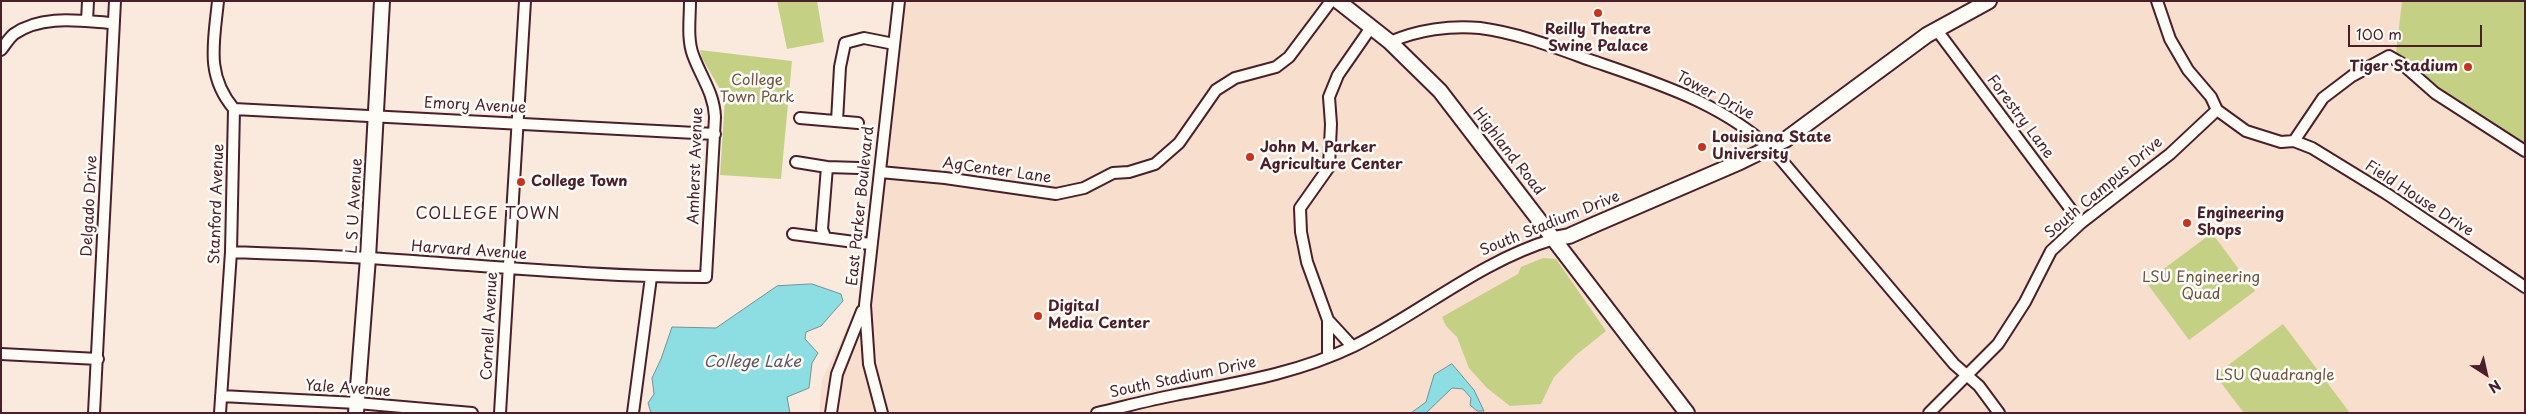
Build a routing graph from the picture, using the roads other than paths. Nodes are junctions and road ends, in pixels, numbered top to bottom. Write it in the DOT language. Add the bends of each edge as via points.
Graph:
graph roads {
  1 [pos="88,1"];
  2 [pos="114,1"];
  3 [pos="218,1"];
  4 [pos="382,1"];
  5 [pos="525,1"];
  6 [pos="690,1"];
  7 [pos="899,1"];
  8 [pos="1331,1"];
  9 [pos="1338,1"];
  10 [pos="1988,1"];
  11 [pos="2156,1"];
  12 [pos="87,21"];
  13 [pos="113,23"];
  14 [pos="1372,26"];
  15 [pos="1936,29"];
  16 [pos="1390,42"];
  17 [pos="894,44"];
  18 [pos="1,50"];
  19 [pos="234,110"];
  20 [pos="2217,110"];
  21 [pos="376,116"];
  22 [pos="800,118"];
  23 [pos="837,121"];
  24 [pos="518,123"];
  25 [pos="858,123"];
  26 [pos="715,134"];
  27 [pos="2294,141"];
  28 [pos="1770,148"];
  29 [pos="2525,151"];
  30 [pos="796,162"];
  31 [pos="827,167"];
  32 [pos="859,168"];
  33 [pos="880,172"];
  34 [pos="2081,222"];
  35 [pos="794,234"];
  36 [pos="825,236"];
  37 [pos="1554,239"];
  38 [pos="870,244"];
  39 [pos="231,252"];
  40 [pos="368,258"];
  41 [pos="507,269"];
  42 [pos="651,277"];
  43 [pos="706,277"];
  44 [pos="2525,287"];
  45 [pos="866,293"];
  46 [pos="1328,320"];
  47 [pos="1352,346"];
  48 [pos="1,354"];
  49 [pos="1328,356"];
  50 [pos="98,359"];
  51 [pos="1968,376"];
  52 [pos="221,396"];
  53 [pos="356,408"];
  54 [pos="94,413"];
  55 [pos="220,413"];
  56 [pos="472,413"];
  57 [pos="500,413"];
  58 [pos="633,413"];
  59 [pos="831,413"];
  60 [pos="882,413"];
  61 [pos="1097,413"];
  62 [pos="1687,413"];
  63 [pos="1929,413"];
  64 [pos="2000,413"];
  1 -- 12 [label="street"];
  2 -- 13 [label="street, Delgado Drive"];
  3 -- 19 [label="street" via="214,75"];
  4 -- 21 [label="street, L S U Avenue"];
  5 -- 24 [label="street, Cornell Avenue"];
  6 -- 26 [label="street, Amherst Avenue" via="693,55 714,104"];
  7 -- 17 [label="street, East Parker Boulevard"];
  8 -- 33 [label="street, AgCenter Lane" via="1289,57 1276,67 1235,78 1216,90 1179,143 1156,164 1113,173 1084,188 1056,194"];
  9 -- 14 [label="street, Highland Road"];
  10 -- 15 [label="street, South Stadium Drive"];
  11 -- 20 [label="street" via="2170,39"];
  12 -- 13 [label="street"];
  12 -- 18 [label="street" via="40,22 13,35"];
  13 -- 50 [label="street, Delgado Drive"];
  14 -- 16 [label="street, Highland Road"];
  14 -- 46 [label="street" via="1338,75 1329,97 1329,167 1300,208 1307,262"];
  15 -- 28 [label="street, South Stadium Drive" via="1786,140"];
  15 -- 34 [label="street, Forestry Lane"];
  16 -- 28 [label="street, Tower Drive" via="1427,31 1464,28 1512,34 1666,87 1730,117"];
  16 -- 37 [label="street, Highland Road" via="1440,91"];
  17 -- 23 [label="street" via="864,38 845,43 840,67"];
  17 -- 33 [label="street, East Parker Boulevard"];
  19 -- 21 [label="street, Emory Avenue"];
  19 -- 39 [label="street, Stanford Avenue"];
  20 -- 27 [label="street, Field House Drive" via="2246,131 2281,142"];
  20 -- 34 [label="street, South Campus Drive" via="2170,154"];
  21 -- 24 [label="street, Emory Avenue"];
  21 -- 40 [label="street, L S U Avenue"];
  22 -- 23 [label="street"];
  23 -- 25 [label="street"];
  24 -- 26 [label="street, Emory Avenue"];
  24 -- 41 [label="street, Cornell Avenue"];
  26 -- 43 [label="street, Amherst Avenue"];
  27 -- 29 [label="street" via="2323,98 2352,76 2389,56 2435,93"];
  27 -- 44 [label="street, Field House Drive" via="2312,148 2387,194"];
  28 -- 37 [label="street, South Stadium Drive" via="1568,236"];
  28 -- 51 [label="street, Tower Drive" via="1954,364"];
  30 -- 31 [label="street"];
  31 -- 32 [label="street"];
  31 -- 36 [label="street" via="822,229"];
  33 -- 38 [label="street, East Parker Boulevard"];
  34 -- 51 [label="street, South Campus Drive" via="2051,251 2025,302 1998,344"];
  35 -- 36 [label="street"];
  36 -- 38 [label="street"];
  37 -- 47 [label="street, South Stadium Drive" via="1493,263"];
  37 -- 62 [label="street, Highland Road"];
  38 -- 45 [label="street, East Parker Boulevard"];
  39 -- 40 [label="street, Harvard Avenue"];
  39 -- 52 [label="street, Stanford Avenue"];
  40 -- 41 [label="street, Harvard Avenue"];
  40 -- 53 [label="street, L S U Avenue"];
  41 -- 42 [label="street, Harvard Avenue"];
  41 -- 57 [label="street, Cornell Avenue"];
  42 -- 43 [label="street, Harvard Avenue"];
  42 -- 58 [label="street"];
  45 -- 59 [label="street" via="859,320 836,374"];
  45 -- 60 [label="street, East Parker Boulevard" via="869,364"];
  46 -- 47 [label="street"];
  46 -- 49 [label="street"];
  47 -- 49 [label="street, South Stadium Drive"];
  48 -- 50 [label="street"];
  49 -- 61 [label="street, South Stadium Drive" via="1260,380 1173,395"];
  50 -- 54 [label="street, Delgado Drive"];
  51 -- 63 [label="street, South Campus Drive"];
  51 -- 64 [label="street, Tower Drive"];
  52 -- 53 [label="street, Yale Avenue"];
  52 -- 55 [label="street, Stanford Avenue"];
  53 -- 56 [label="street, Yale Avenue"];
}
